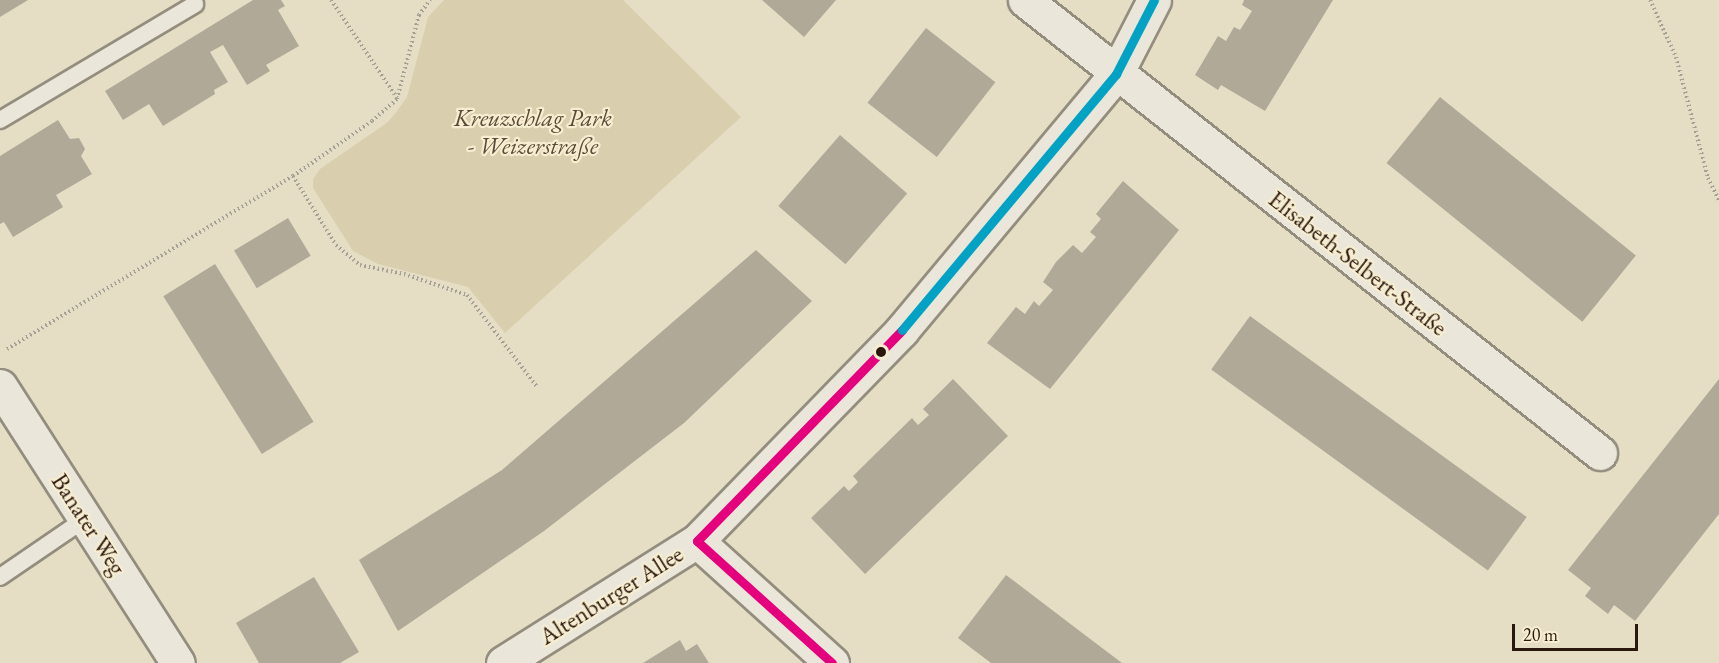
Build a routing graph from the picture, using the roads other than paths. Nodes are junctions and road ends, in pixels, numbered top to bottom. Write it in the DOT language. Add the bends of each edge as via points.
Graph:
graph roads {
  1 [pos="1026,0"];
  2 [pos="1154,0"];
  3 [pos="195,4"];
  4 [pos="1116,74"];
  5 [pos="0,120"];
  6 [pos="0,386"];
  7 [pos="1600,453"];
  8 [pos="85,519"];
  9 [pos="697,541"];
  10 [pos="0,577"];
  11 [pos="178,663"];
  12 [pos="503,663"];
  13 [pos="832,663"];
  1 -- 4 [label="street, Elisabeth-Selbert-Straße"];
  2 -- 4 [label="street, Altenburger Allee"];
  3 -- 5 [label="lane"];
  4 -- 7 [label="street, Elisabeth-Selbert-Straße"];
  4 -- 9 [label="street, Altenburger Allee" via="902,330"];
  6 -- 8 [label="street, Banater Weg"];
  8 -- 10 [label="lane"];
  8 -- 11 [label="street, Banater Weg"];
  9 -- 12 [label="street, Altenburger Allee"];
  9 -- 13 [label="street"];
}
